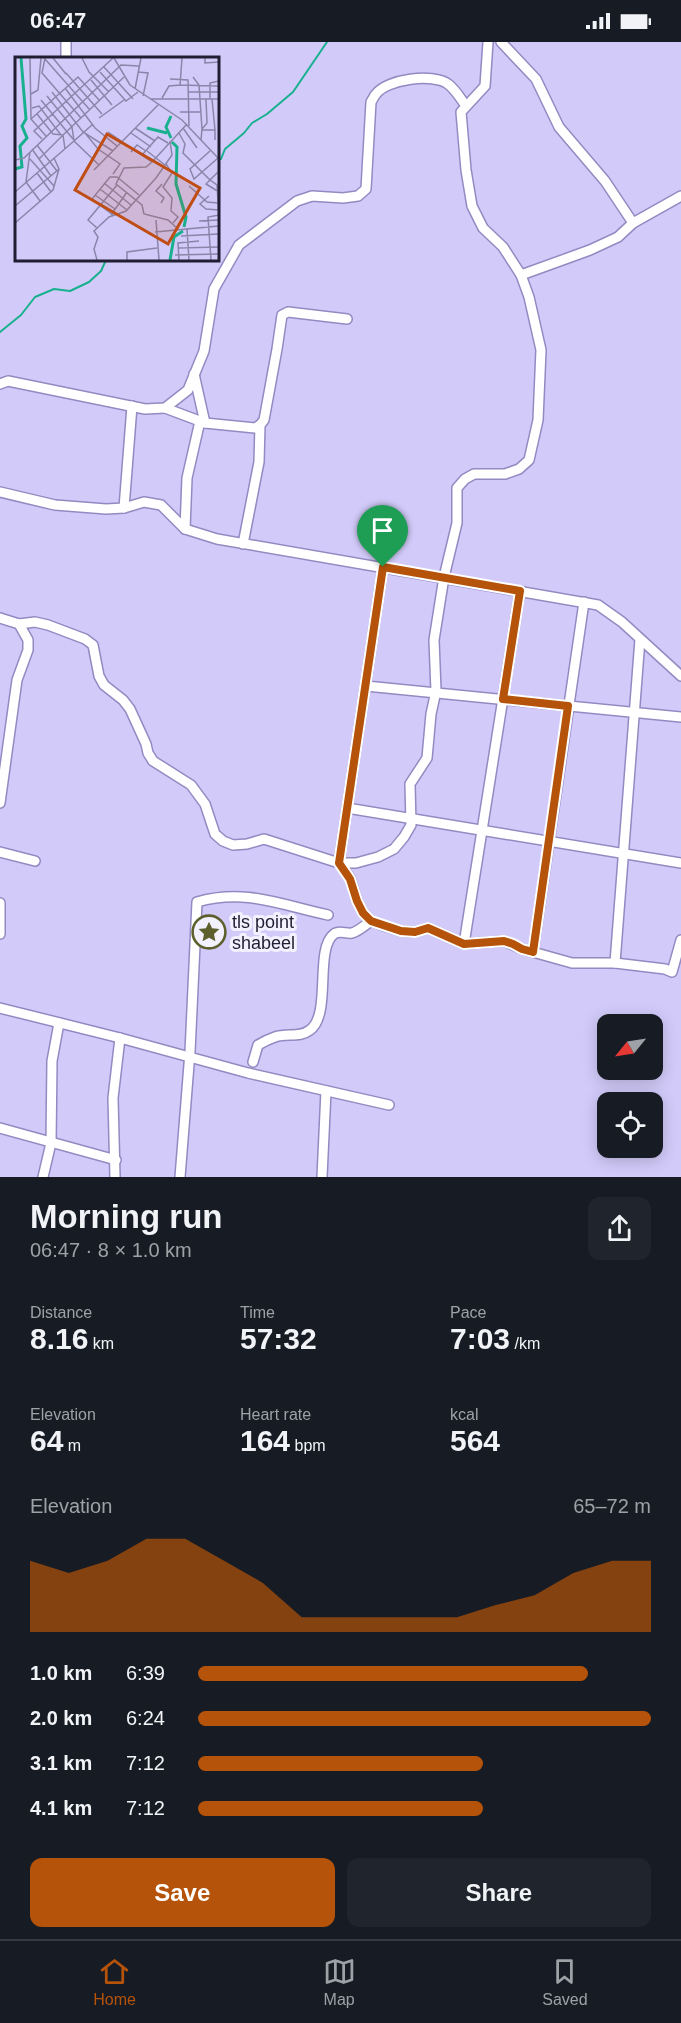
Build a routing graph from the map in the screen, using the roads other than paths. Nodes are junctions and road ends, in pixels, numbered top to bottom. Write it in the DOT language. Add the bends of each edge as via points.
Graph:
graph roads {
  1 [pos="488,42"];
  2 [pos="501,42"];
  3 [pos="466,106"];
  4 [pos="681,196"];
  5 [pos="633,223"];
  6 [pos="521,275"];
  7 [pos="347,319"];
  8 [pos="195,374"];
  9 [pos="0,384"];
  10 [pos="132,406"];
  11 [pos="165,408"];
  12 [pos="202,422"];
  13 [pos="261,425"];
  14 [pos="0,492"];
  15 [pos="124,508"];
  16 [pos="185,529"];
  17 [pos="243,544"];
  18 [pos="383,567"];
  19 [pos="444,577"];
  20 [pos="520,591"];
  21 [pos="584,602"];
  22 [pos="0,618"];
  23 [pos="19,624"];
  24 [pos="640,639"];
  25 [pos="681,676"];
  26 [pos="366,686"];
  27 [pos="435,693"];
  28 [pos="503,699"];
  29 [pos="568,706"];
  30 [pos="634,712"];
  31 [pos="681,717"];
  32 [pos="4,746"];
  33 [pos="0,803"];
  34 [pos="347,808"];
  35 [pos="411,818"];
  36 [pos="0,852"];
  37 [pos="35,861"];
  38 [pos="339,863"];
  39 [pos="681,863"];
  40 [pos="0,903"];
  41 [pos="328,915"];
  42 [pos="371,921"];
  43 [pos="0,934"];
  44 [pos="681,940"];
  45 [pos="464,944"];
  46 [pos="533,952"];
  47 [pos="615,963"];
  48 [pos="0,1008"];
  49 [pos="59,1023"];
  50 [pos="120,1038"];
  51 [pos="190,1057"];
  52 [pos="254,1062"];
  53 [pos="326,1091"];
  54 [pos="389,1105"];
  55 [pos="0,1128"];
  56 [pos="51,1143"];
  57 [pos="116,1160"];
  58 [pos="43,1177"];
  59 [pos="116,1177"];
  60 [pos="180,1177"];
  61 [pos="322,1177"];
  1 -- 3 [label="street" via="485,86"];
  2 -- 5 [label="street" via="536,79 559,127 605,181"];
  3 -- 6 [label="street" via="461,112 472,206 483,228 503,247"];
  3 -- 8 [label="street" via="448,84 434,78 388,85 376,92 371,102 366,189 358,196 312,196 297,201 240,245 214,289 204,351"];
  4 -- 5 [label="street"];
  5 -- 6 [label="street" via="618,237"];
  6 -- 19 [label="street" via="541,350 538,420 529,460 505,474 474,474 457,488 457,523"];
  7 -- 13 [label="street" via="288,312 282,315"];
  8 -- 11 [label="street" via="188,390"];
  8 -- 12 [label="street"];
  9 -- 10 [label="street" via="8,381"];
  10 -- 11 [label="street"];
  10 -- 15 [label="street"];
  11 -- 12 [label="street"];
  12 -- 13 [label="street" via="255,428"];
  12 -- 16 [label="street" via="187,478"];
  13 -- 17 [label="street" via="259,462"];
  14 -- 15 [label="street" via="55,505"];
  15 -- 16 [label="street" via="144,502 161,505"];
  16 -- 17 [label="street"];
  17 -- 18 [label="street"];
  18 -- 19 [label="street"];
  18 -- 26 [label="street"];
  19 -- 20 [label="street"];
  19 -- 27 [label="street" via="435,640"];
  20 -- 21 [label="street"];
  20 -- 28 [label="street"];
  21 -- 24 [label="street" via="598,605"];
  21 -- 29 [label="street"];
  22 -- 23 [label="street"];
  23 -- 32 [label="street" via="28,640 28,650 16,680"];
  23 -- 38 [label="street" via="48,625 93,645 99,676 130,709 153,761 191,785 205,804 215,834 223,841 233,844 264,839"];
  24 -- 25 [label="street"];
  24 -- 30 [label="street"];
  26 -- 27 [label="street"];
  26 -- 34 [label="street"];
  27 -- 28 [label="street"];
  27 -- 35 [label="street" via="427,758 410,784"];
  28 -- 29 [label="street"];
  28 -- 45 [label="street"];
  29 -- 30 [label="street"];
  29 -- 46 [label="street"];
  30 -- 31 [label="street"];
  30 -- 47 [label="street"];
  32 -- 33 [label="street"];
  34 -- 35 [label="street"];
  34 -- 38 [label="street"];
  35 -- 38 [label="street" via="411,825 394,849 356,863"];
  35 -- 39 [label="street"];
  36 -- 37 [label="street"];
  38 -- 42 [label="street" via="363,913"];
  40 -- 43 [label="street"];
  41 -- 51 [label="street" via="240,895 197,902"];
  42 -- 45 [label="street" via="401,931 428,928"];
  42 -- 52 [label="street" via="359,930 333,934 329,940 322,964 317,1022 300,1035 276,1036 258,1045"];
  44 -- 47 [label="street" via="672,972"];
  45 -- 46 [label="street" via="504,941"];
  46 -- 47 [label="street" via="572,963"];
  48 -- 49 [label="street"];
  49 -- 50 [label="street"];
  49 -- 56 [label="street" via="51,1069"];
  50 -- 51 [label="street"];
  50 -- 57 [label="street" via="113,1098"];
  51 -- 53 [label="street"];
  51 -- 60 [label="street"];
  53 -- 54 [label="street"];
  53 -- 61 [label="street"];
  55 -- 56 [label="street"];
  56 -- 57 [label="street"];
  56 -- 58 [label="street"];
  57 -- 59 [label="street"];
}
